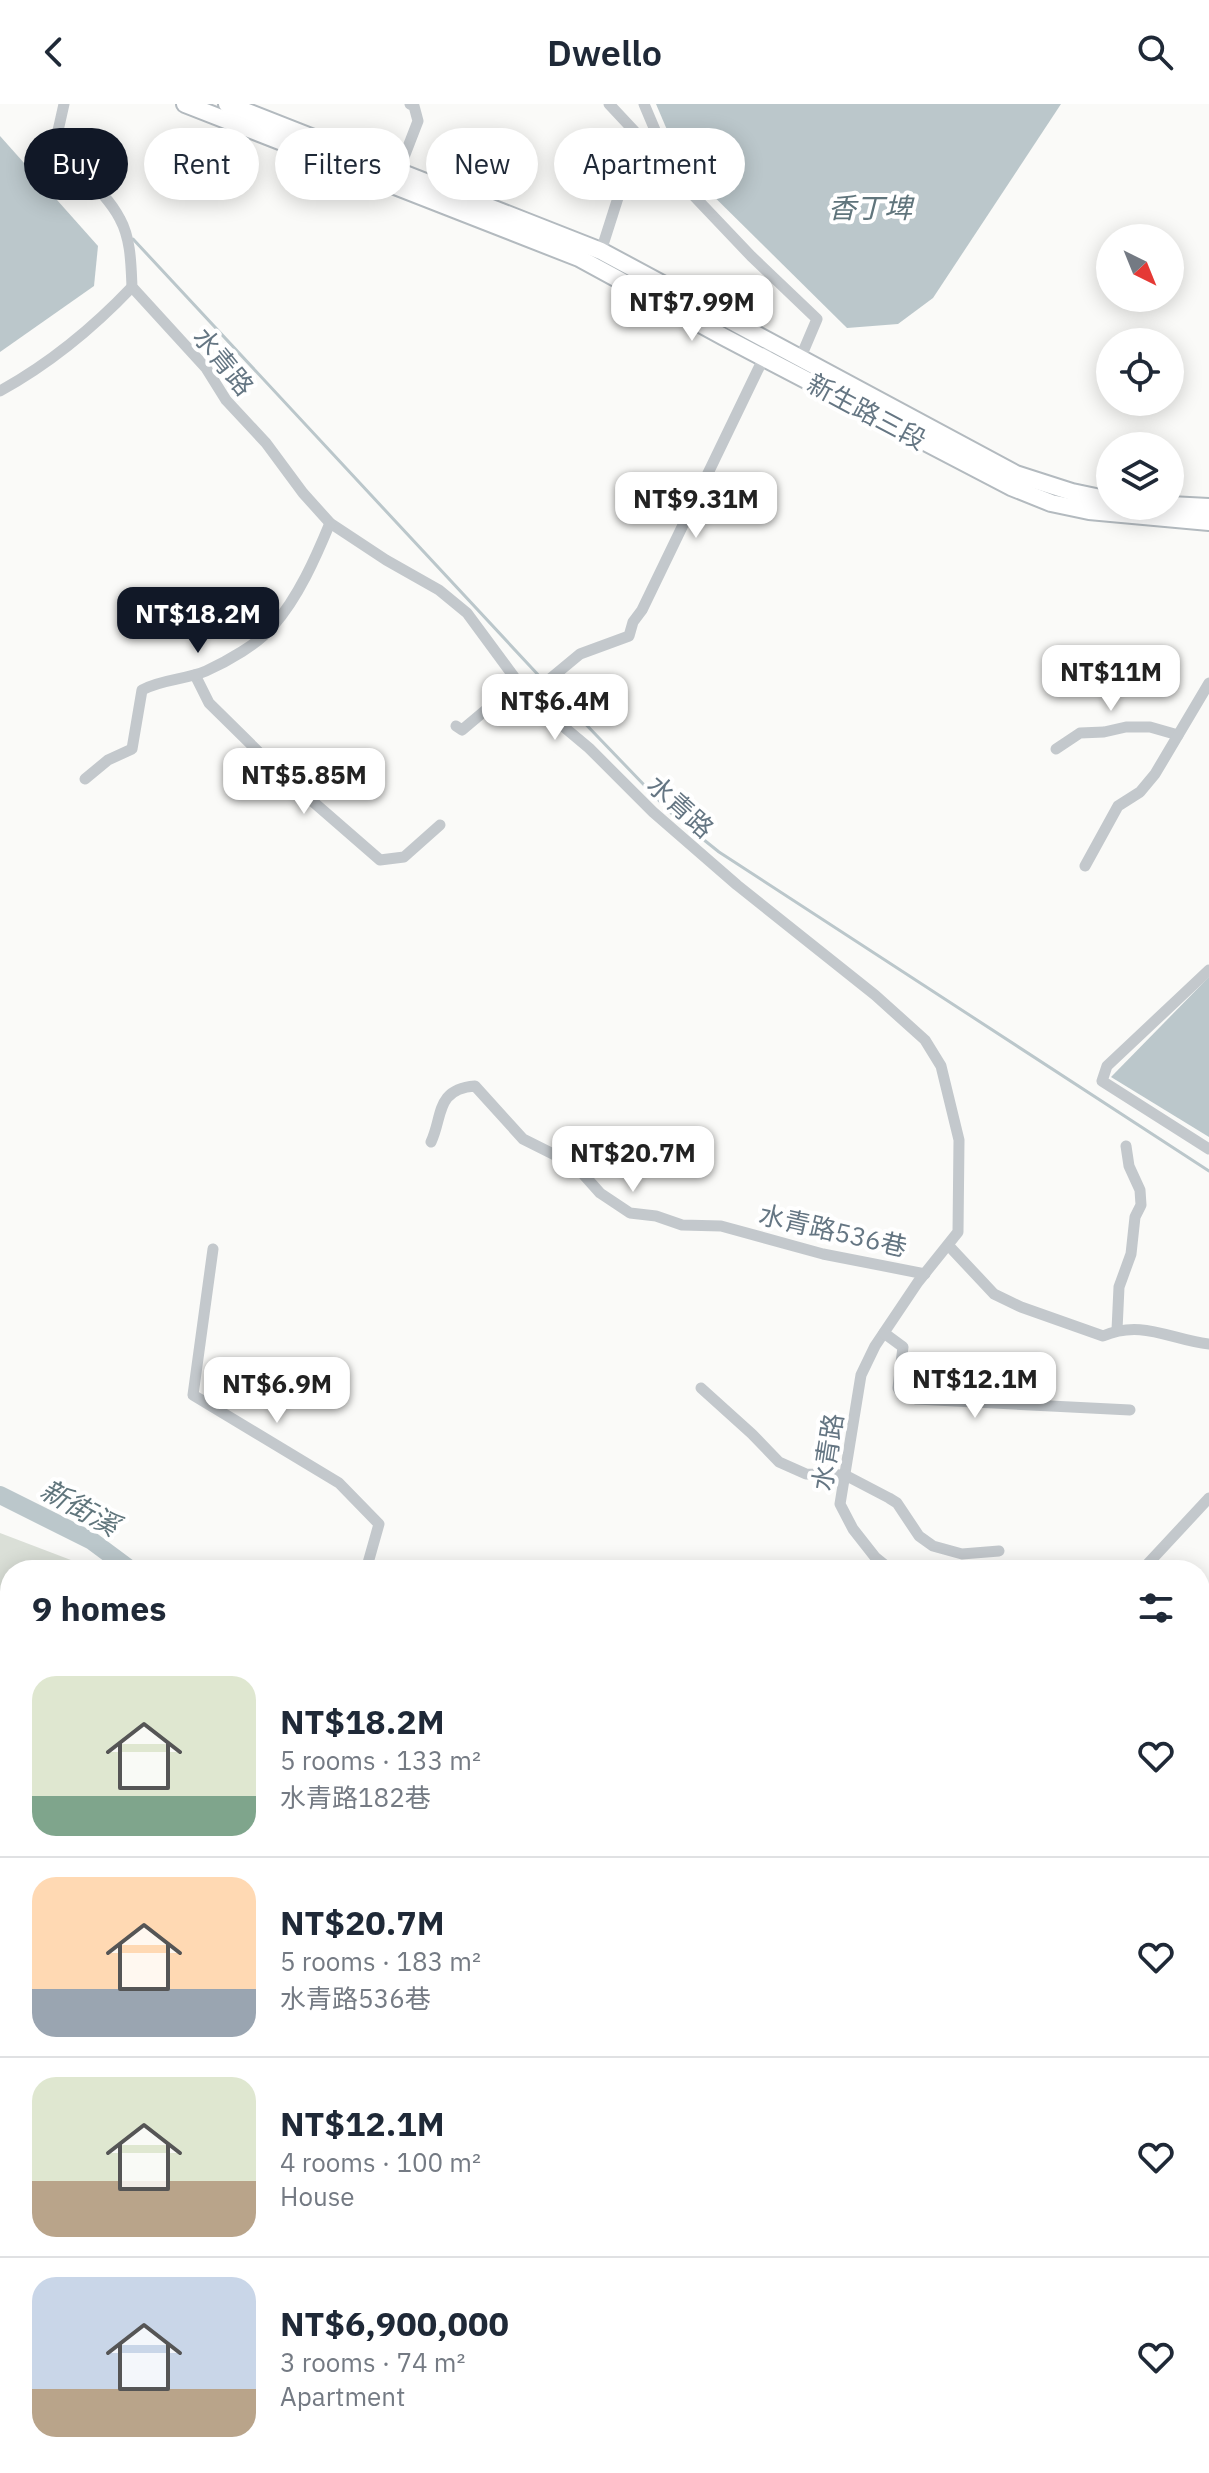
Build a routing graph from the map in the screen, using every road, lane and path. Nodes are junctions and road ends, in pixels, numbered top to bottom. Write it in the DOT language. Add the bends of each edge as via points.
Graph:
graph roads {
  1 [pos="64,104"];
  2 [pos="185,104"];
  3 [pos="227,104"];
  4 [pos="410,104"];
  5 [pos="609,104"];
  6 [pos="644,104"];
  7 [pos="290,128"];
  8 [pos="410,142"];
  9 [pos="410,174"];
  10 [pos="601,251"];
  11 [pos="132,287"];
  12 [pos="768,351"];
  13 [pos="800,359"];
  14 [pos="0,391"];
  15 [pos="1096,497"];
  16 [pos="1184,506"];
  17 [pos="1209,507"];
  18 [pos="1209,522"];
  19 [pos="330,523"];
  20 [pos="195,675"];
  21 [pos="1209,683"];
  22 [pos="523,689"];
  23 [pos="456,726"];
  24 [pos="1178,735"];
  25 [pos="1056,749"];
  26 [pos="85,779"];
  27 [pos="440,825"];
  28 [pos="1085,866"];
  29 [pos="1209,970"];
  30 [pos="431,1142"];
  31 [pos="1126,1146"];
  32 [pos="1209,1149"];
  33 [pos="949,1246"];
  34 [pos="213,1249"];
  35 [pos="925,1274"];
  36 [pos="1117,1330"];
  37 [pos="884,1333"];
  38 [pos="1209,1344"];
  39 [pos="701,1388"];
  40 [pos="1130,1410"];
  41 [pos="845,1475"];
  42 [pos="1209,1498"];
  43 [pos="999,1551"];
  44 [pos="369,1560"];
  45 [pos="879,1560"];
  46 [pos="1151,1560"];
  1 -- 11 [label="street" via="55,144 121,220 131,256"];
  2 -- 12 [label="main road, 新生路三段" via="579,258"];
  3 -- 7 [label="main road, 新生路三段"];
  4 -- 8 [label="street" via="418,121"];
  5 -- 10 [label="street" via="638,135"];
  6 -- 13 [label="street" via="674,175 817,319"];
  9 -- 10 [label="main road, 新生路三段"];
  10 -- 12 [label="main road, 新生路三段"];
  11 -- 14 [label="street" via="94,324"];
  11 -- 19 [label="street, 水青路" via="206,368 226,400"];
  12 -- 13 [label="main road, 新生路三段"];
  12 -- 18 [label="main road, 新生路三段" via="1011,487 1051,503"];
  12 -- 22 [label="street" via="629,636 580,654 539,688"];
  13 -- 15 [label="main road, 新生路三段" via="1016,474"];
  16 -- 17 [label="main road"];
  19 -- 20 [label="street" via="272,628 223,664"];
  19 -- 22 [label="street, 水青路" via="467,613"];
  20 -- 26 [label="street" via="142,690 132,749"];
  20 -- 27 [label="street" via="209,703 380,860 404,857"];
  21 -- 24 [label="street"];
  22 -- 23 [label="street" via="512,688 462,730"];
  22 -- 33 [label="street, 水青路" via="737,885 925,1040 941,1066 959,1140 958,1232"];
  24 -- 25 [label="street" via="1126,727 1080,733"];
  24 -- 28 [label="street" via="1140,792 1118,806"];
  29 -- 32 [label="street" via="1107,1066 1102,1081"];
  30 -- 35 [label="street, 水青路536巷" via="444,1103 462,1087 475,1086 523,1139 575,1165 600,1193 630,1213 682,1225 721,1226"];
  31 -- 36 [label="street" via="1141,1205 1119,1287"];
  33 -- 35 [label="street, 水青路"];
  33 -- 36 [label="street" via="994,1294 1103,1336"];
  34 -- 44 [label="street" via="193,1395 339,1483 379,1524"];
  35 -- 37 [label="street, 水青路"];
  36 -- 38 [label="street" via="1147,1329"];
  37 -- 40 [label="street" via="903,1347 898,1388 902,1395"];
  37 -- 41 [label="street, 水青路" via="861,1375"];
  39 -- 41 [label="street" via="779,1462 806,1474"];
  41 -- 43 [label="street" via="897,1503 919,1536 933,1546 962,1554"];
  41 -- 45 [label="street, 水青路" via="840,1504"];
  42 -- 46 [label="street"];
}
